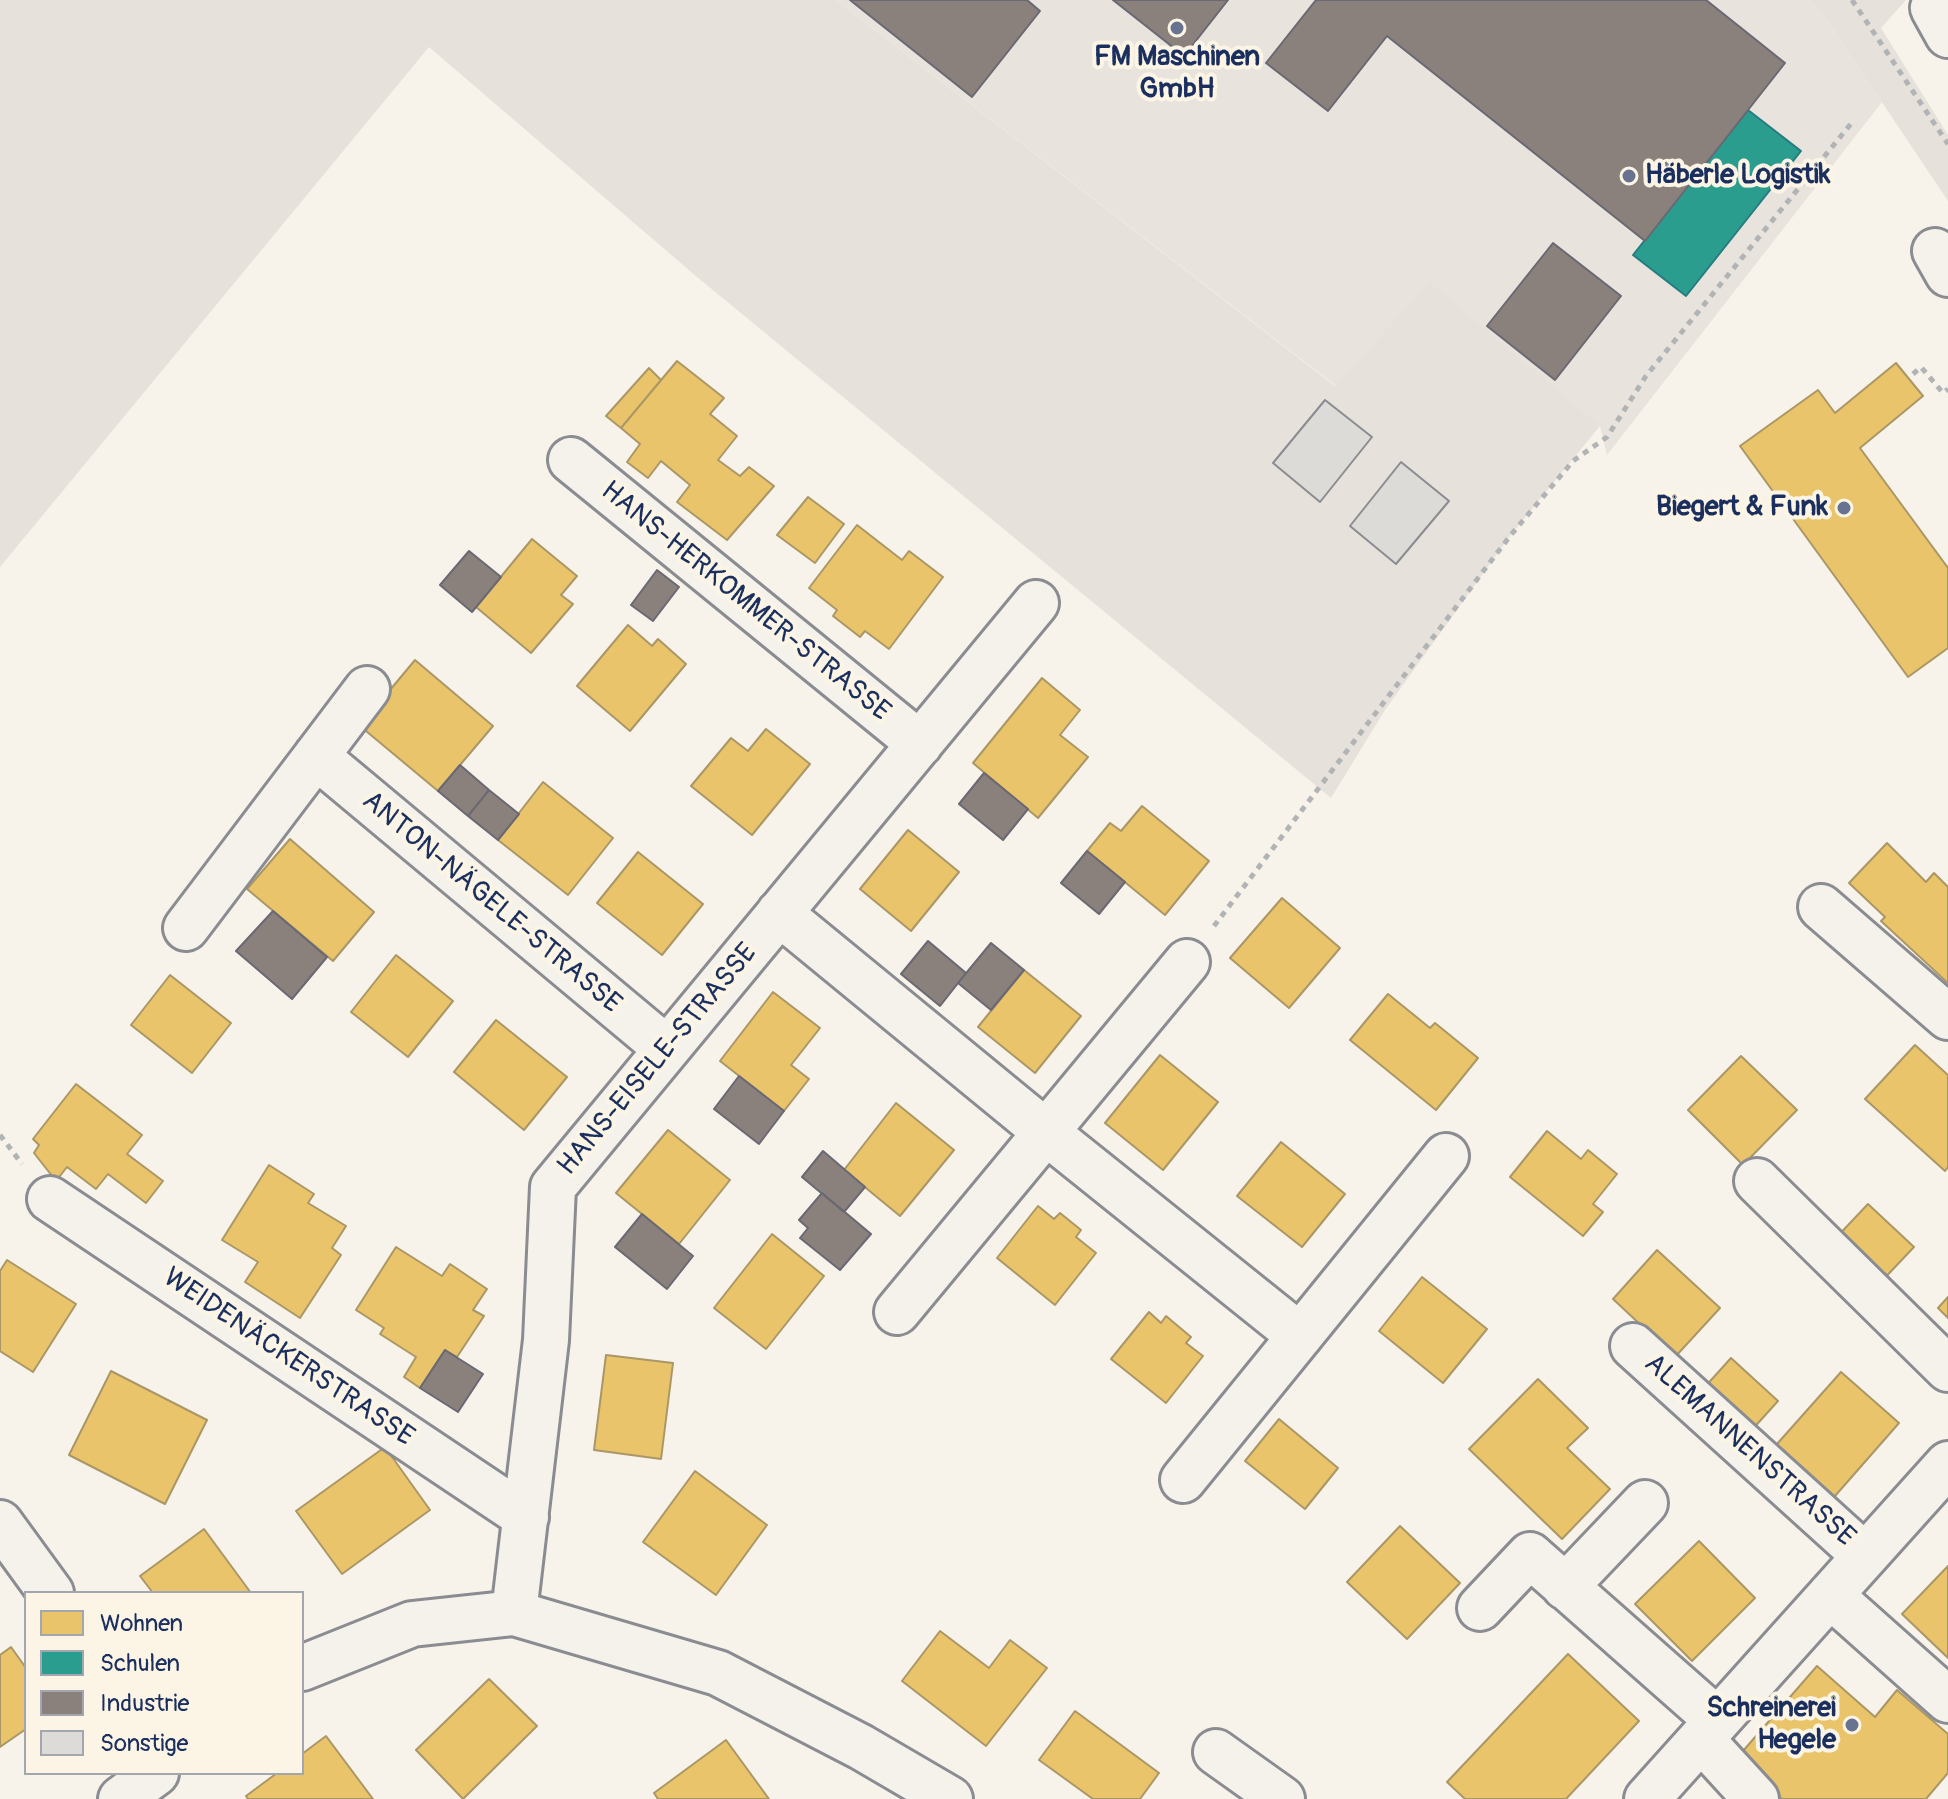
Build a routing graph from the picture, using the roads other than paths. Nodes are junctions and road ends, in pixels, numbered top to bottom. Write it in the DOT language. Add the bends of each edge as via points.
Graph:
graph roads {
  1 [pos="571,460"];
  2 [pos="1036,603"];
  3 [pos="367,689"];
  4 [pos="920,744"];
  5 [pos="316,756"];
  6 [pos="1821,907"];
  7 [pos="779,913"];
  8 [pos="186,928"];
  9 [pos="1187,962"];
  10 [pos="1948,1017"];
  11 [pos="667,1049"];
  12 [pos="1047,1133"];
  13 [pos="1446,1156"];
  14 [pos="1757,1181"];
  15 [pos="50,1199"];
  16 [pos="897,1312"];
  17 [pos="1300,1336"];
  18 [pos="1633,1346"];
  19 [pos="1948,1369"];
  20 [pos="1948,1464"];
  21 [pos="1183,1480"];
  22 [pos="1645,1503"];
  23 [pos="526,1517"];
  24 [pos="0,1523"];
  25 [pos="1865,1556"];
  26 [pos="1565,1587"];
  27 [pos="50,1591"];
  28 [pos="1830,1595"];
  29 [pos="1480,1608"];
  30 [pos="514,1613"];
  31 [pos="304,1667"];
  32 [pos="1948,1700"];
  33 [pos="1709,1730"];
  34 [pos="1216,1752"];
  35 [pos="153,1775"];
  36 [pos="121,1799"];
  37 [pos="950,1799"];
  38 [pos="1282,1799"];
  39 [pos="1647,1799"];
  40 [pos="1756,1799"];
  1 -- 4 [label="street, HANS-HERKOMMER-STRASSE"];
  2 -- 4 [label="street, HANS-EISELE-STRASSE"];
  3 -- 5 [label="street"];
  4 -- 7 [label="street, HANS-EISELE-STRASSE"];
  5 -- 8 [label="street"];
  5 -- 11 [label="street, ANTON-NÄGELE-STRASSE"];
  6 -- 10 [label="street"];
  7 -- 11 [label="street, HANS-EISELE-STRASSE"];
  7 -- 12 [label="street"];
  9 -- 12 [label="street"];
  11 -- 23 [label="street, HANS-EISELE-STRASSE" via="553,1187 546,1340"];
  12 -- 16 [label="street"];
  12 -- 17 [label="street"];
  13 -- 17 [label="street"];
  14 -- 19 [label="street"];
  15 -- 23 [label="street, WEIDENÄCKERSTRASSE"];
  17 -- 21 [label="street"];
  18 -- 25 [label="street, ALEMANNENSTRASSE"];
  20 -- 25 [label="street, ALEMANNENSTRASSE"];
  22 -- 26 [label="street"];
  23 -- 30 [label="street, HANS-EISELE-STRASSE"];
  24 -- 27 [label="street"];
  25 -- 28 [label="street, ALEMANNENSTRASSE"];
  26 -- 29 [label="street" via="1530,1555"];
  26 -- 33 [label="street"];
  28 -- 32 [label="street, ALEMANNENSTRASSE"];
  28 -- 33 [label="street, ALEMANNENSTRASSE"];
  30 -- 31 [label="street" via="412,1624"];
  30 -- 37 [label="street" via="718,1673"];
  33 -- 39 [label="street, ALEMANNENSTRASSE"];
  33 -- 40 [label="street"];
  34 -- 38 [label="street"];
  35 -- 36 [label="street"];
}
